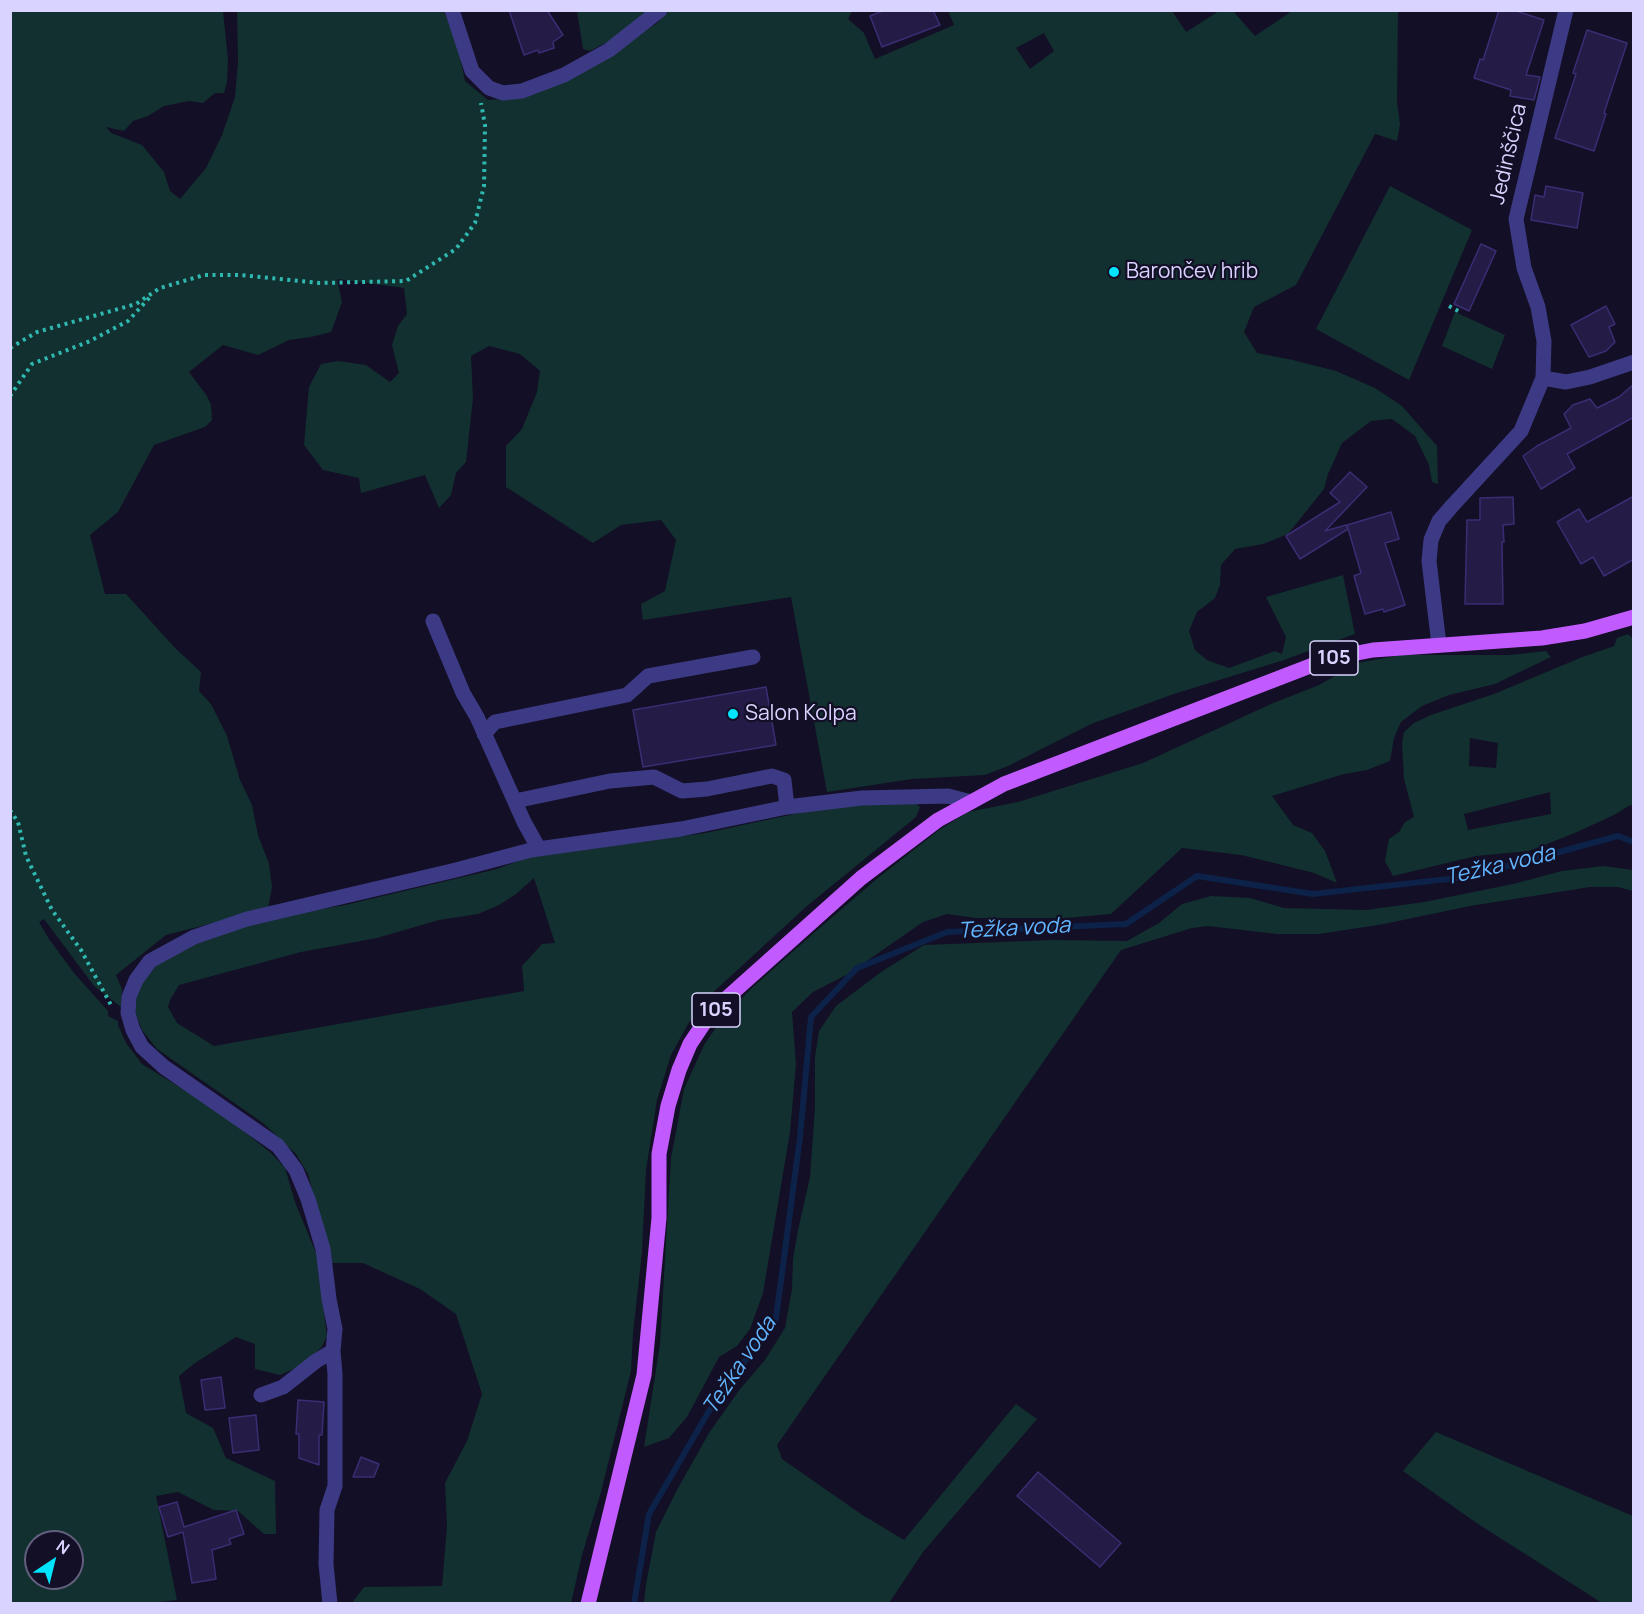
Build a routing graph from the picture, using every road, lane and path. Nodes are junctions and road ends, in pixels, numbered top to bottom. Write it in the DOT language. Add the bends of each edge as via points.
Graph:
graph roads {
  1 [pos="452,10"];
  2 [pos="660,10"];
  3 [pos="1566,10"];
  4 [pos="476,76"];
  5 [pos="155,291"];
  6 [pos="1449,306"];
  7 [pos="1460,312"];
  8 [pos="10,348"];
  9 [pos="1634,362"];
  10 [pos="1543,378"];
  11 [pos="10,396"];
  12 [pos="1634,617"];
  13 [pos="433,621"];
  14 [pos="1439,645"];
  15 [pos="753,657"];
  16 [pos="484,734"];
  17 [pos="515,801"];
  18 [pos="971,802"];
  19 [pos="787,807"];
  20 [pos="10,810"];
  21 [pos="539,849"];
  22 [pos="130,1022"];
  23 [pos="333,1351"];
  24 [pos="261,1395"];
  25 [pos="330,1604"];
  26 [pos="588,1604"];
  1 -- 4 [label="street"];
  2 -- 4 [label="street" via="609,50 522,92 503,93 489,88"];
  3 -- 10 [label="street, Jedinščica" via="1516,219 1524,268 1538,307 1544,341"];
  4 -- 5 [label="path" via="485,125 484,186 475,223 456,249 438,262 406,281 319,283 204,275"];
  5 -- 8 [label="path" via="135,304 38,332"];
  5 -- 11 [label="path" via="128,321 32,364"];
  6 -- 7 [label="path"];
  9 -- 10 [label="street" via="1590,377 1566,381"];
  10 -- 14 [label="street" via="1521,431 1439,521 1431,540 1429,561"];
  12 -- 14 [label="main road, 105" via="1542,638"];
  13 -- 16 [label="street"];
  14 -- 18 [label="main road, 105" via="1331,658 1005,784"];
  15 -- 16 [label="street" via="648,676 627,695 495,722"];
  16 -- 17 [label="street"];
  17 -- 19 [label="street" via="610,781 654,777 682,791 772,776 784,780"];
  17 -- 21 [label="street"];
  18 -- 19 [label="street" via="948,796 912,795"];
  18 -- 26 [label="main road, 105" via="938,820 861,878 729,996 690,1044 668,1106 659,1154 658,1218 644,1375"];
  19 -- 21 [label="street" via="681,829"];
  20 -- 22 [label="path" via="18,822 26,856 52,910 81,950 115,1013"];
  21 -- 22 [label="street" via="248,919 194,937 150,961 129,997"];
  22 -- 23 [label="street" via="142,1047 278,1146 296,1170 323,1249 335,1329"];
  23 -- 24 [label="street" via="283,1387"];
  23 -- 25 [label="street" via="335,1486 327,1510 326,1564"];
}
